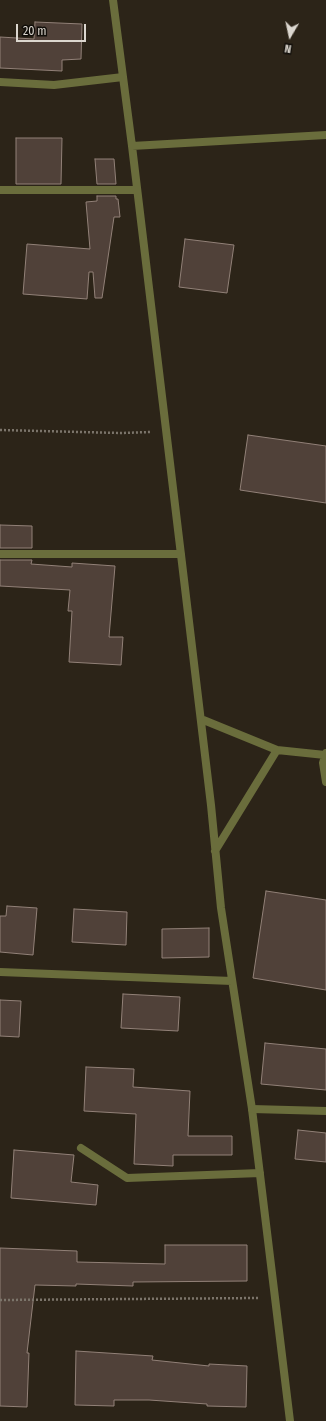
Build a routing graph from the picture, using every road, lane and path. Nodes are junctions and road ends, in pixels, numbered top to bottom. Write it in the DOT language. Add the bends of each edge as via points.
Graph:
graph roads {
  1 [pos="112,0"];
  2 [pos="123,77"];
  3 [pos="0,82"];
  4 [pos="326,135"];
  5 [pos="132,146"];
  6 [pos="0,190"];
  7 [pos="136,190"];
  8 [pos="0,430"];
  9 [pos="166,431"];
  10 [pos="0,554"];
  11 [pos="181,554"];
  12 [pos="201,719"];
  13 [pos="277,750"];
  14 [pos="326,754"];
  15 [pos="326,782"];
  16 [pos="215,851"];
  17 [pos="0,972"];
  18 [pos="232,981"];
  19 [pos="252,1109"];
  20 [pos="326,1110"];
  21 [pos="81,1148"];
  22 [pos="260,1173"];
  23 [pos="275,1298"];
  24 [pos="0,1300"];
  25 [pos="290,1421"];
  1 -- 2 [label="street"];
  2 -- 3 [label="street" via="54,85"];
  2 -- 5 [label="street"];
  4 -- 5 [label="street"];
  5 -- 7 [label="street"];
  6 -- 7 [label="street"];
  7 -- 9 [label="street"];
  8 -- 9 [label="path" via="121,433"];
  9 -- 11 [label="street"];
  10 -- 11 [label="street"];
  11 -- 12 [label="street"];
  12 -- 13 [label="street"];
  12 -- 16 [label="street"];
  13 -- 14 [label="street"];
  13 -- 16 [label="street"];
  14 -- 15 [label="street" via="323,763"];
  16 -- 18 [label="street"];
  17 -- 18 [label="street"];
  18 -- 19 [label="street"];
  19 -- 20 [label="street"];
  19 -- 22 [label="street"];
  21 -- 22 [label="street" via="127,1178"];
  22 -- 23 [label="street"];
  23 -- 24 [label="path"];
  23 -- 25 [label="street"];
}
